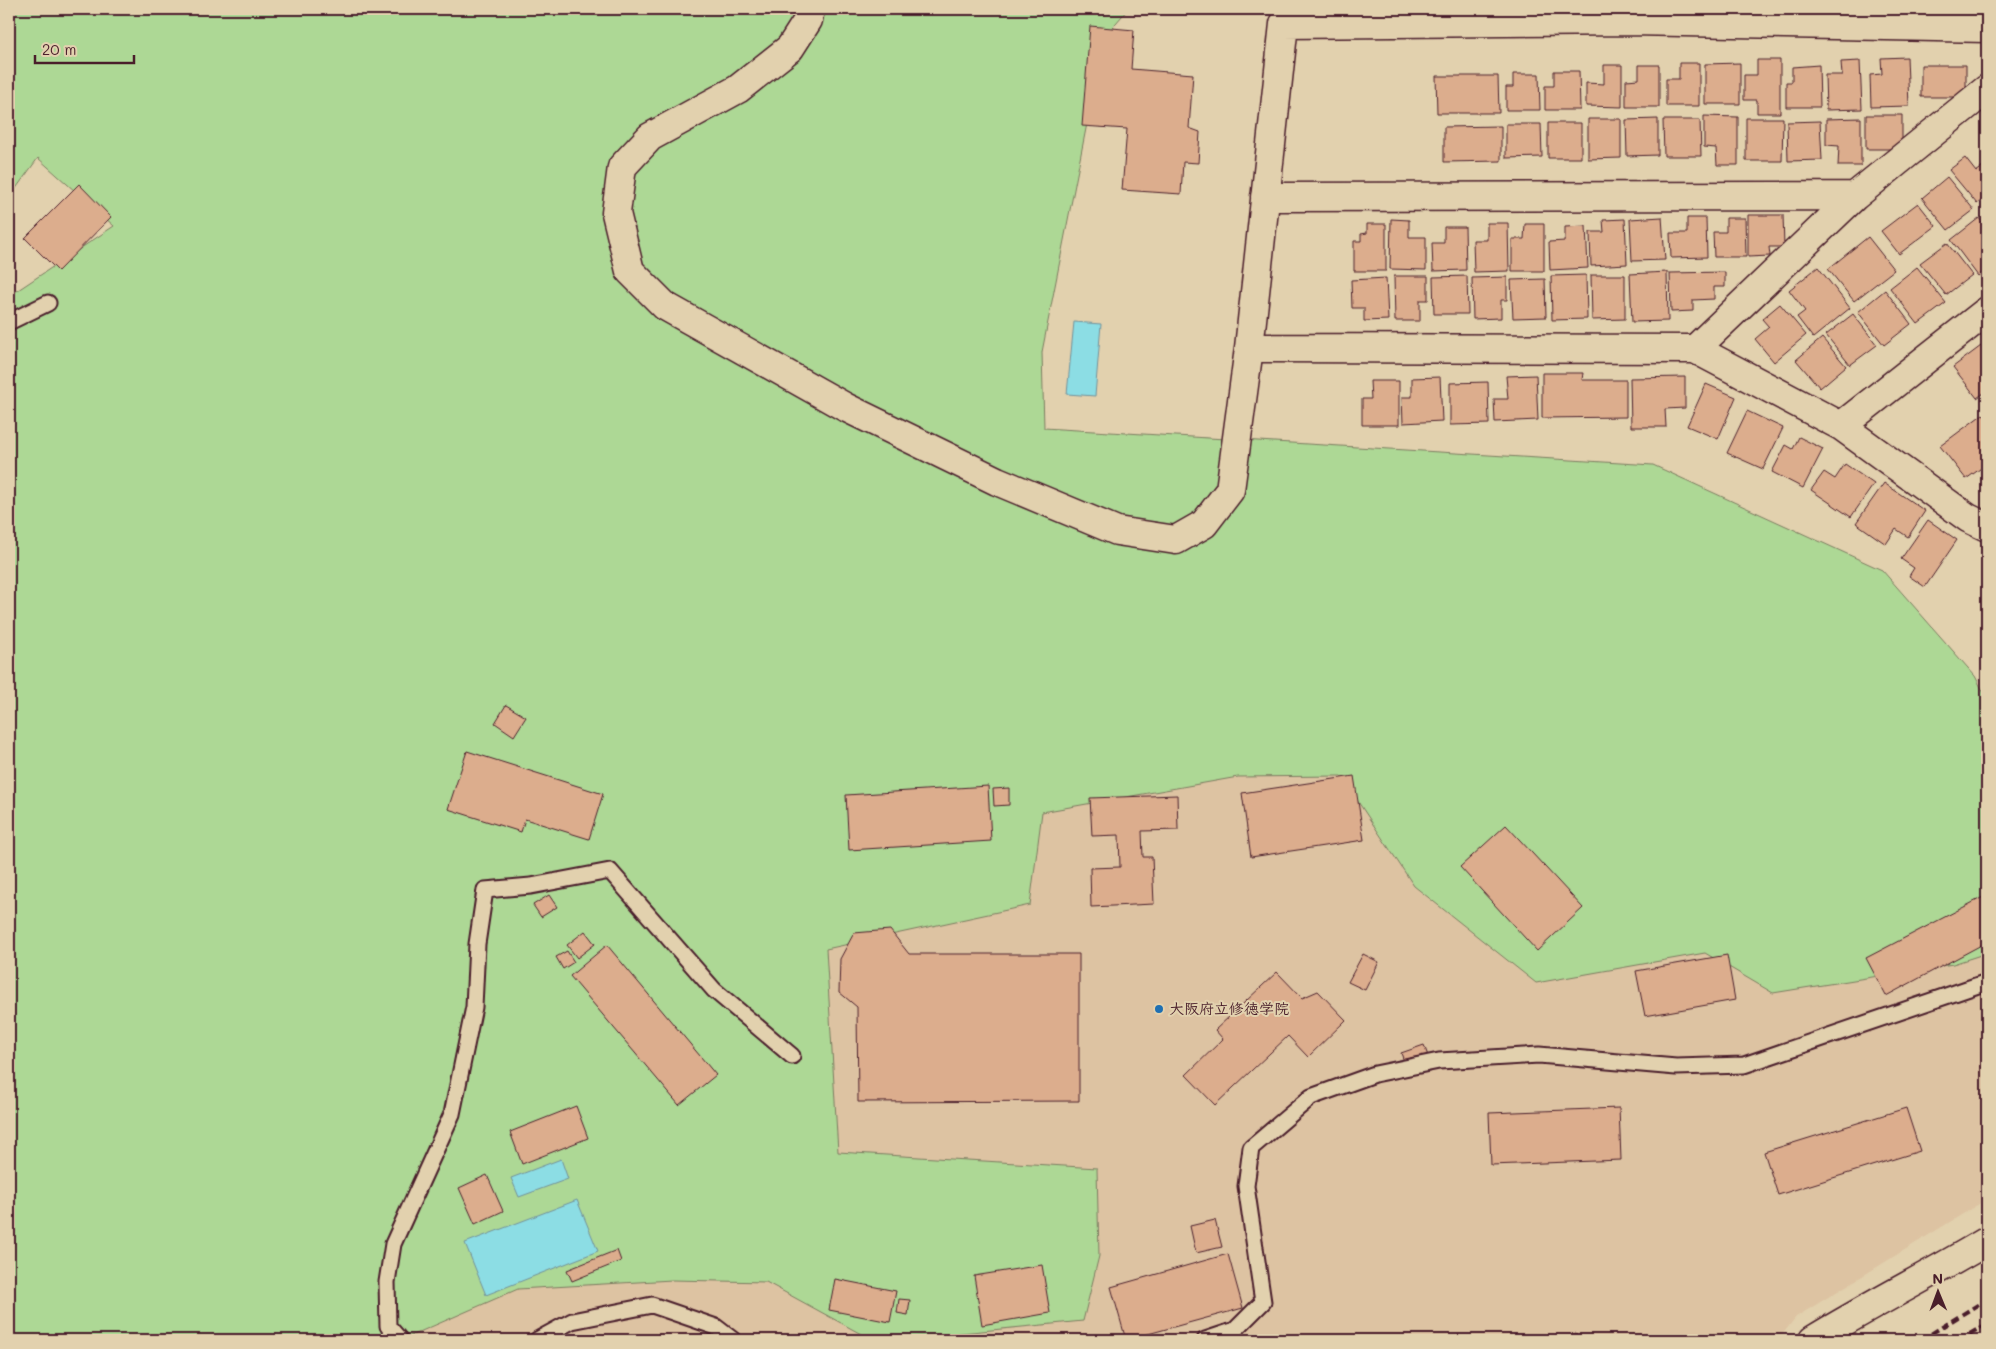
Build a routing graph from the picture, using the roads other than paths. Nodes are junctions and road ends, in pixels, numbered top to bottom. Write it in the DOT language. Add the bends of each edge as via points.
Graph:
graph roads {
  1 [pos="810,9"];
  2 [pos="1987,28"];
  3 [pos="1987,89"];
  4 [pos="1855,196"];
  5 [pos="1265,197"];
  6 [pos="48,303"];
  7 [pos="1987,311"];
  8 [pos="9,322"];
  9 [pos="1249,348"];
  10 [pos="1695,349"];
  11 [pos="1841,426"];
  12 [pos="1981,516"];
  13 [pos="1987,982"];
  14 [pos="792,1056"];
  15 [pos="1987,1241"];
  16 [pos="400,1340"];
  17 [pos="537,1340"];
  18 [pos="733,1340"];
  19 [pos="1205,1340"];
  20 [pos="1813,1340"];
  1 -- 9 [label="street" via="808,20 790,48 738,89 650,137 622,167 616,213 630,272 665,306 845,407 997,481 1118,531 1176,540 1204,524 1230,490"];
  2 -- 5 [label="street" via="1631,21 1284,24"];
  3 -- 4 [label="street"];
  4 -- 5 [label="street"];
  4 -- 10 [label="street"];
  5 -- 9 [label="street"];
  6 -- 8 [label="lane"];
  7 -- 11 [label="street"];
  9 -- 10 [label="street"];
  10 -- 11 [label="street"];
  11 -- 12 [label="street"];
  13 -- 19 [label="lane" via="1744,1065 1676,1066 1539,1055 1439,1061 1375,1074 1311,1097 1251,1148 1246,1186 1263,1302 1235,1330"];
  14 -- 16 [label="lane" via="714,990 610,871 531,886 485,890 477,944 474,1007 452,1114 393,1244 387,1282 388,1326"];
  15 -- 20 [label="street"];
  17 -- 18 [label="lane" via="572,1321 652,1305 716,1327"];
}
